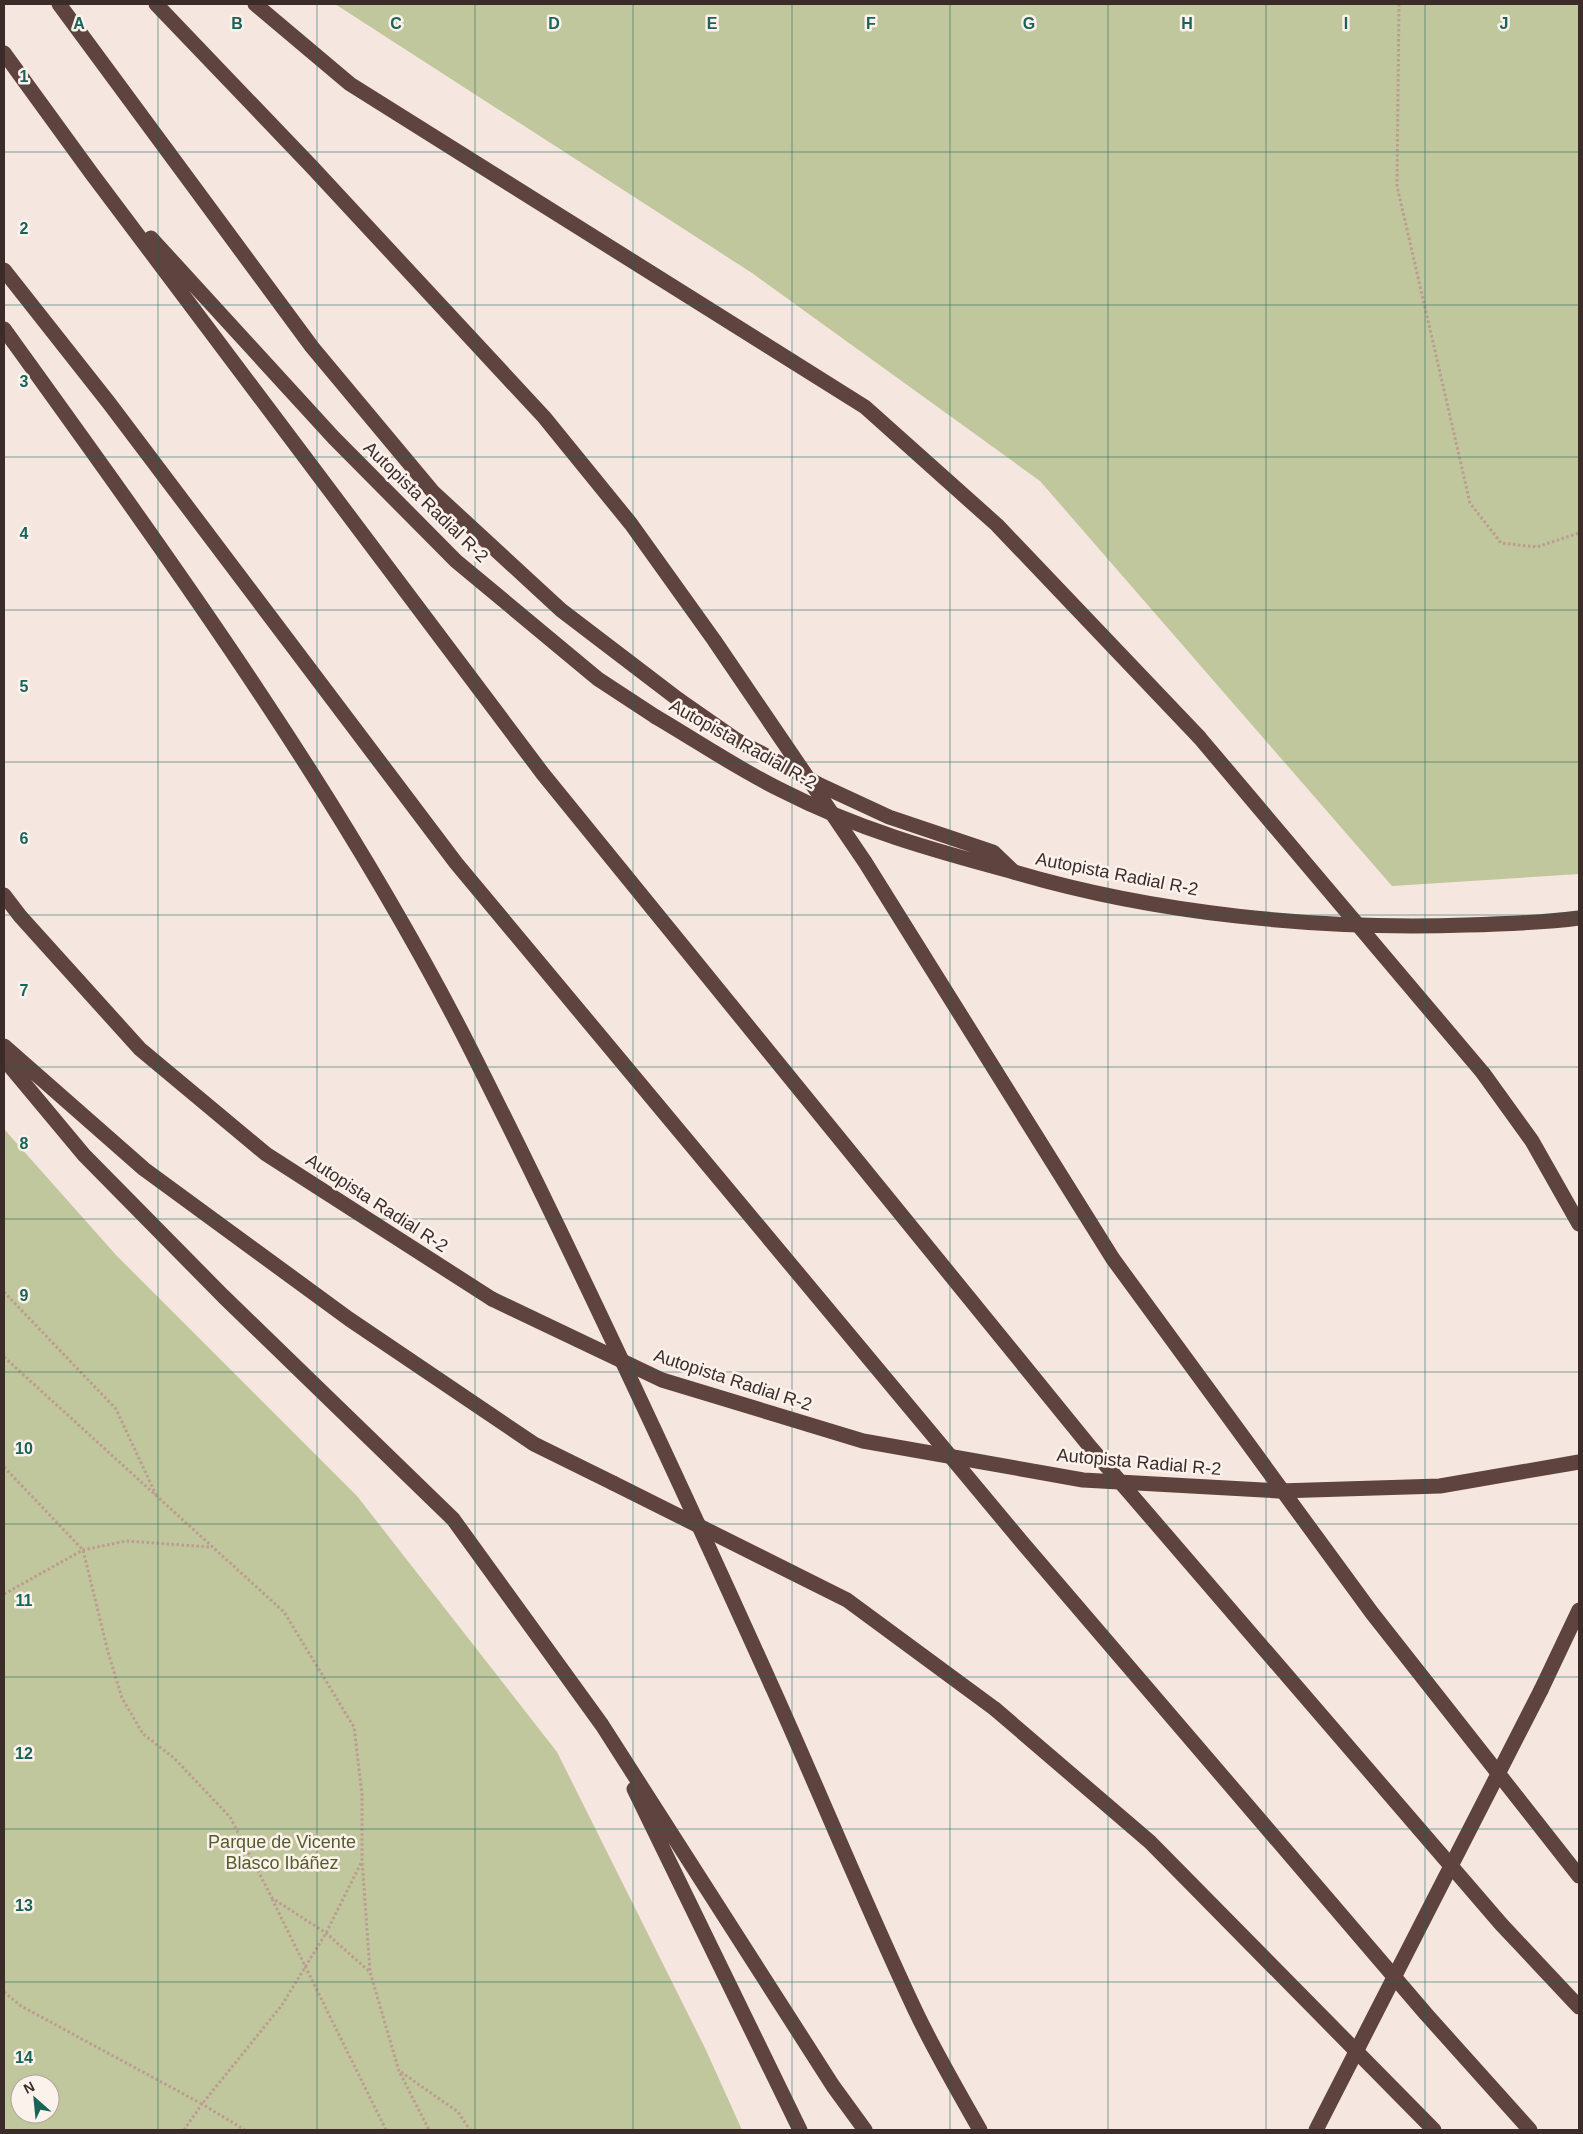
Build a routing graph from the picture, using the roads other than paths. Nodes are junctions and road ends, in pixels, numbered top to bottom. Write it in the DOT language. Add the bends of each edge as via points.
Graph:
graph roads {
  1 [pos="59,4"];
  2 [pos="156,4"];
  3 [pos="255,4"];
  4 [pos="4,53"];
  5 [pos="92,174"];
  6 [pos="4,270"];
  7 [pos="4,329"];
  8 [pos="1014,872"];
  9 [pos="4,895"];
  10 [pos="1579,918"];
  11 [pos="4,1046"];
  12 [pos="4,1058"];
  13 [pos="1579,1224"];
  14 [pos="1579,1462"];
  15 [pos="1579,1610"];
  16 [pos="602,1725"];
  17 [pos="1579,1876"];
  18 [pos="1579,2007"];
  19 [pos="800,2130"];
  20 [pos="865,2130"];
  21 [pos="980,2130"];
  22 [pos="1316,2130"];
  23 [pos="1434,2130"];
  24 [pos="1530,2130"];
  1 -- 8 [label="highway, bridge" via="312,347 433,492 561,610 735,739 820,785 889,817 993,852"];
  2 -- 17 [label="highway" via="544,417 631,524 865,862 1113,1259 1372,1613"];
  3 -- 13 [label="highway, bridge" via="350,84 865,407 997,525 1199,737 1483,1073 1532,1141"];
  4 -- 5 [label="highway"];
  5 -- 8 [label="highway, Autopista Radial R-2, bridge" via="334,438 456,561 598,679 780,790 900,841"];
  5 -- 18 [label="highway" via="556,790 1091,1448 1501,1924"];
  6 -- 24 [label="highway" via="109,403 462,871 1021,1541 1420,2007"];
  7 -- 21 [label="highway" via="136,512 288,737 384,894 472,1052 579,1272 769,1680 918,2017"];
  8 -- 10 [label="highway, Autopista Radial R-2" via="1060,886 1143,901 1309,923 1419,927"];
  9 -- 14 [label="highway, Autopista Radial R-2, bridge" via="140,1049 266,1154 492,1299 671,1383 863,1441 1083,1480 1279,1491 1440,1486"];
  11 -- 23 [label="highway, bridge" via="144,1169 349,1319 534,1444 847,1600 995,1709 1150,1842"];
  12 -- 16 [label="highway" via="84,1155 223,1296 453,1519"];
  15 -- 22 [label="highway, bridge"];
  16 -- 19 [label="highway"];
  16 -- 20 [label="highway" via="833,2086"];
}
